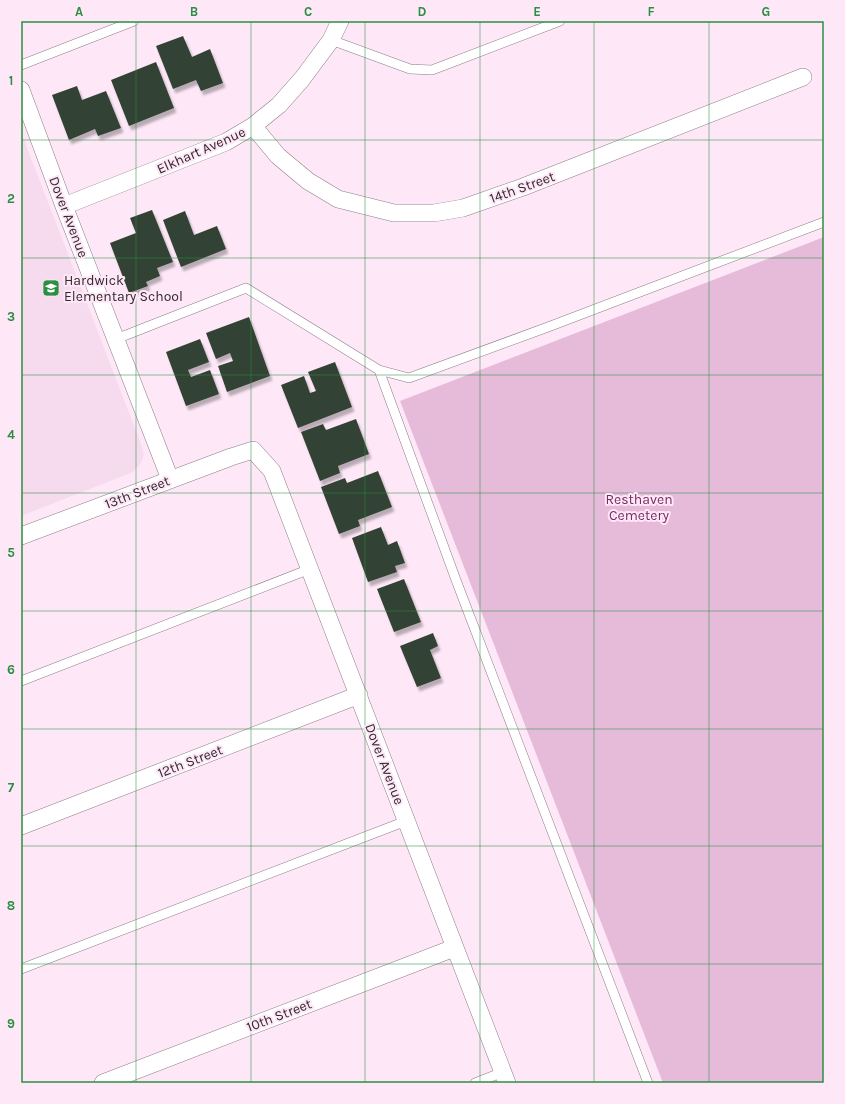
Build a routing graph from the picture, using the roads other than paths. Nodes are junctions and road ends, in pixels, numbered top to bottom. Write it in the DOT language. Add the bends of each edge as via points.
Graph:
graph roads {
  1 [pos="134,21"];
  2 [pos="340,21"];
  3 [pos="560,21"];
  4 [pos="331,40"];
  5 [pos="21,65"];
  6 [pos="803,78"];
  7 [pos="21,90"];
  8 [pos="254,126"];
  9 [pos="64,206"];
  10 [pos="824,222"];
  11 [pos="116,339"];
  12 [pos="379,370"];
  13 [pos="253,450"];
  14 [pos="170,479"];
  15 [pos="21,536"];
  16 [pos="310,570"];
  17 [pos="21,681"];
  18 [pos="359,695"];
  19 [pos="406,820"];
  20 [pos="21,826"];
  21 [pos="454,948"];
  22 [pos="21,969"];
  23 [pos="505,1078"];
  24 [pos="103,1083"];
  25 [pos="474,1083"];
  26 [pos="648,1083"];
  1 -- 5 [label="lane"];
  2 -- 4 [label="street, Elkhart Avenue"];
  3 -- 4 [label="lane" via="432,70 410,69"];
  4 -- 8 [label="street, Elkhart Avenue" via="279,105"];
  6 -- 8 [label="street, 14th Street" via="523,187 463,208 434,213 394,213 338,199 308,181 278,156"];
  7 -- 9 [label="street, Dover Avenue"];
  8 -- 9 [label="street, Elkhart Avenue" via="226,142"];
  9 -- 11 [label="street, Dover Avenue"];
  10 -- 12 [label="lane" via="409,378"];
  11 -- 12 [label="lane" via="246,288"];
  11 -- 14 [label="street, Dover Avenue"];
  12 -- 26 [label="lane" via="456,580"];
  13 -- 14 [label="street, 13th Street"];
  13 -- 16 [label="street, Dover Avenue" via="272,471"];
  14 -- 15 [label="street, 13th Street"];
  16 -- 17 [label="lane"];
  16 -- 18 [label="street, Dover Avenue"];
  18 -- 19 [label="street, Dover Avenue"];
  18 -- 20 [label="street, 12th Street"];
  19 -- 21 [label="street, Dover Avenue"];
  19 -- 22 [label="lane"];
  21 -- 23 [label="street, Dover Avenue"];
  21 -- 24 [label="street, 10th Street"];
  23 -- 25 [label="lane"];
}
